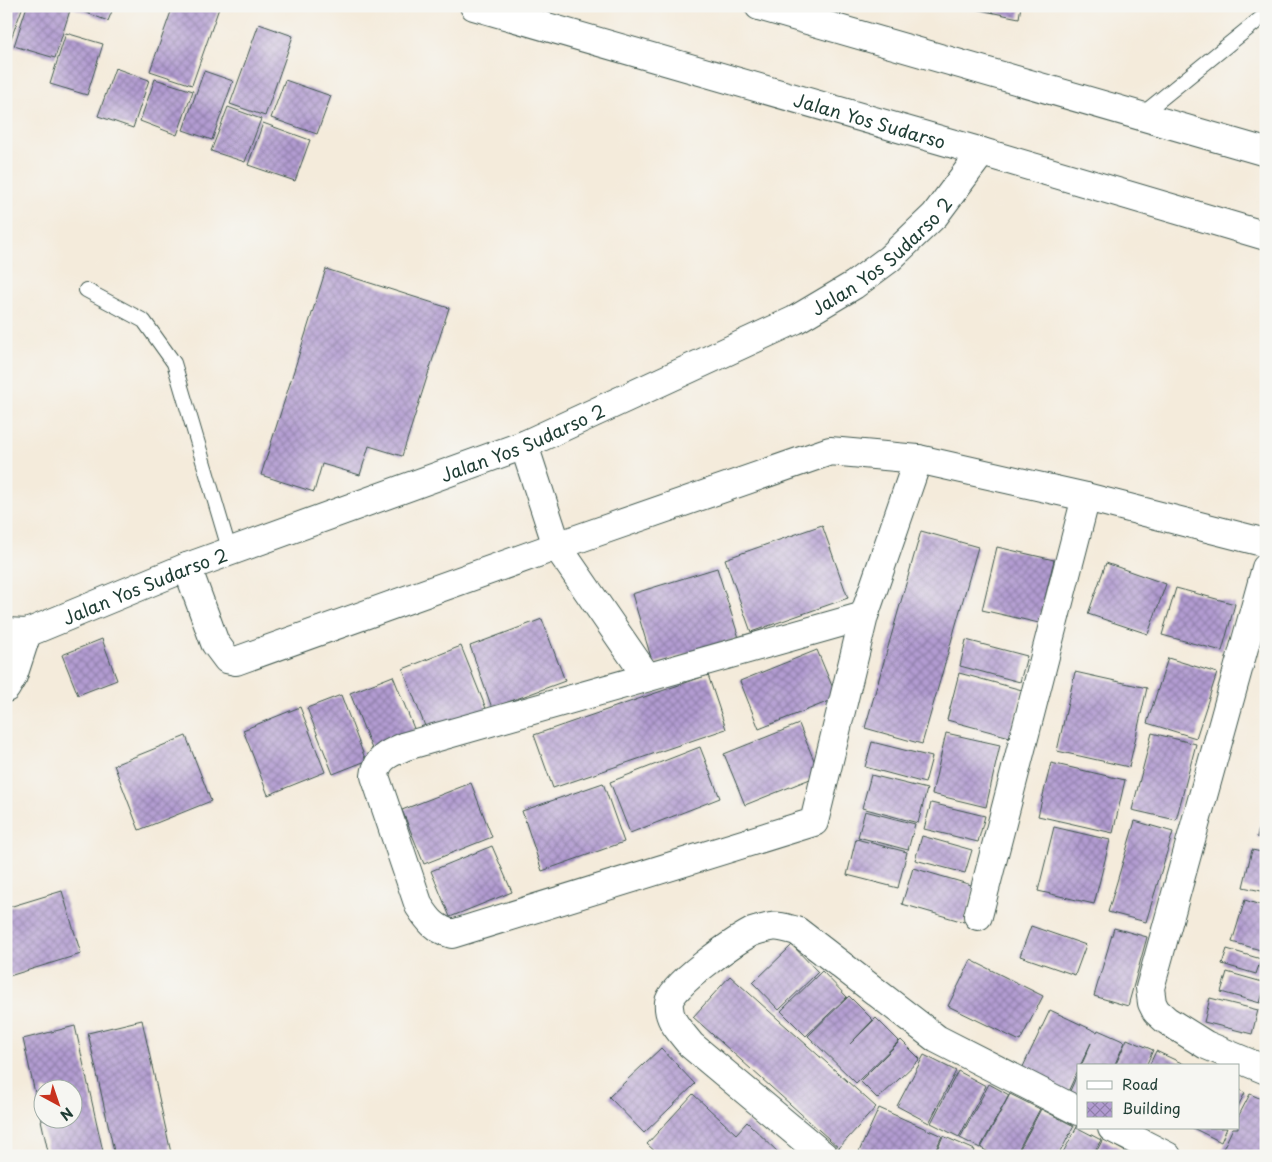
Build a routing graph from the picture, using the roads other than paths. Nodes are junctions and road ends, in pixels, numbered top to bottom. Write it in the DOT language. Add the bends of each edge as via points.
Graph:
graph roads {
  1 [pos="474,6"];
  2 [pos="759,6"];
  3 [pos="1266,14"];
  4 [pos="1139,116"];
  5 [pos="982,152"];
  6 [pos="1266,152"];
  7 [pos="1266,236"];
  8 [pos="86,290"];
  9 [pos="524,445"];
  10 [pos="918,459"];
  11 [pos="1086,497"];
  12 [pos="1266,543"];
  13 [pos="558,546"];
  14 [pos="230,552"];
  15 [pos="187,567"];
  16 [pos="1266,568"];
  17 [pos="864,616"];
  18 [pos="16,632"];
  19 [pos="647,676"];
  20 [pos="6,688"];
  21 [pos="978,916"];
  22 [pos="1266,1070"];
  23 [pos="1077,1110"];
  24 [pos="1116,1130"];
  25 [pos="824,1156"];
  26 [pos="1167,1156"];
  1 -- 5 [label="street, Jalan Yos Sudarso"];
  2 -- 4 [label="street"];
  3 -- 4 [label="lane"];
  4 -- 6 [label="street"];
  5 -- 7 [label="street, Jalan Yos Sudarso"];
  5 -- 9 [label="street, Jalan Yos Sudarso 2" via="934,215 890,259 854,285 795,320"];
  8 -- 14 [label="lane" via="144,321 174,363"];
  9 -- 13 [label="street"];
  9 -- 14 [label="street, Jalan Yos Sudarso 2"];
  10 -- 11 [label="street"];
  10 -- 13 [label="street" via="830,451"];
  10 -- 17 [label="street"];
  11 -- 12 [label="street"];
  11 -- 21 [label="street"];
  13 -- 15 [label="street" via="236,661 228,659 215,643"];
  13 -- 19 [label="street"];
  14 -- 15 [label="street, Jalan Yos Sudarso 2"];
  15 -- 18 [label="street, Jalan Yos Sudarso 2"];
  16 -- 22 [label="street" via="1150,988 1156,1011 1166,1020 1206,1045"];
  17 -- 19 [label="street"];
  17 -- 19 [label="street" via="814,822 452,934 439,930 419,906 382,797 375,776 382,760 406,746"];
  18 -- 20 [label="street" via="13,676"];
  23 -- 25 [label="street" via="937,1039 797,931 773,926 754,932 724,949 681,984 669,1000 669,1012 691,1045"];
  24 -- 26 [label="street"];
}
